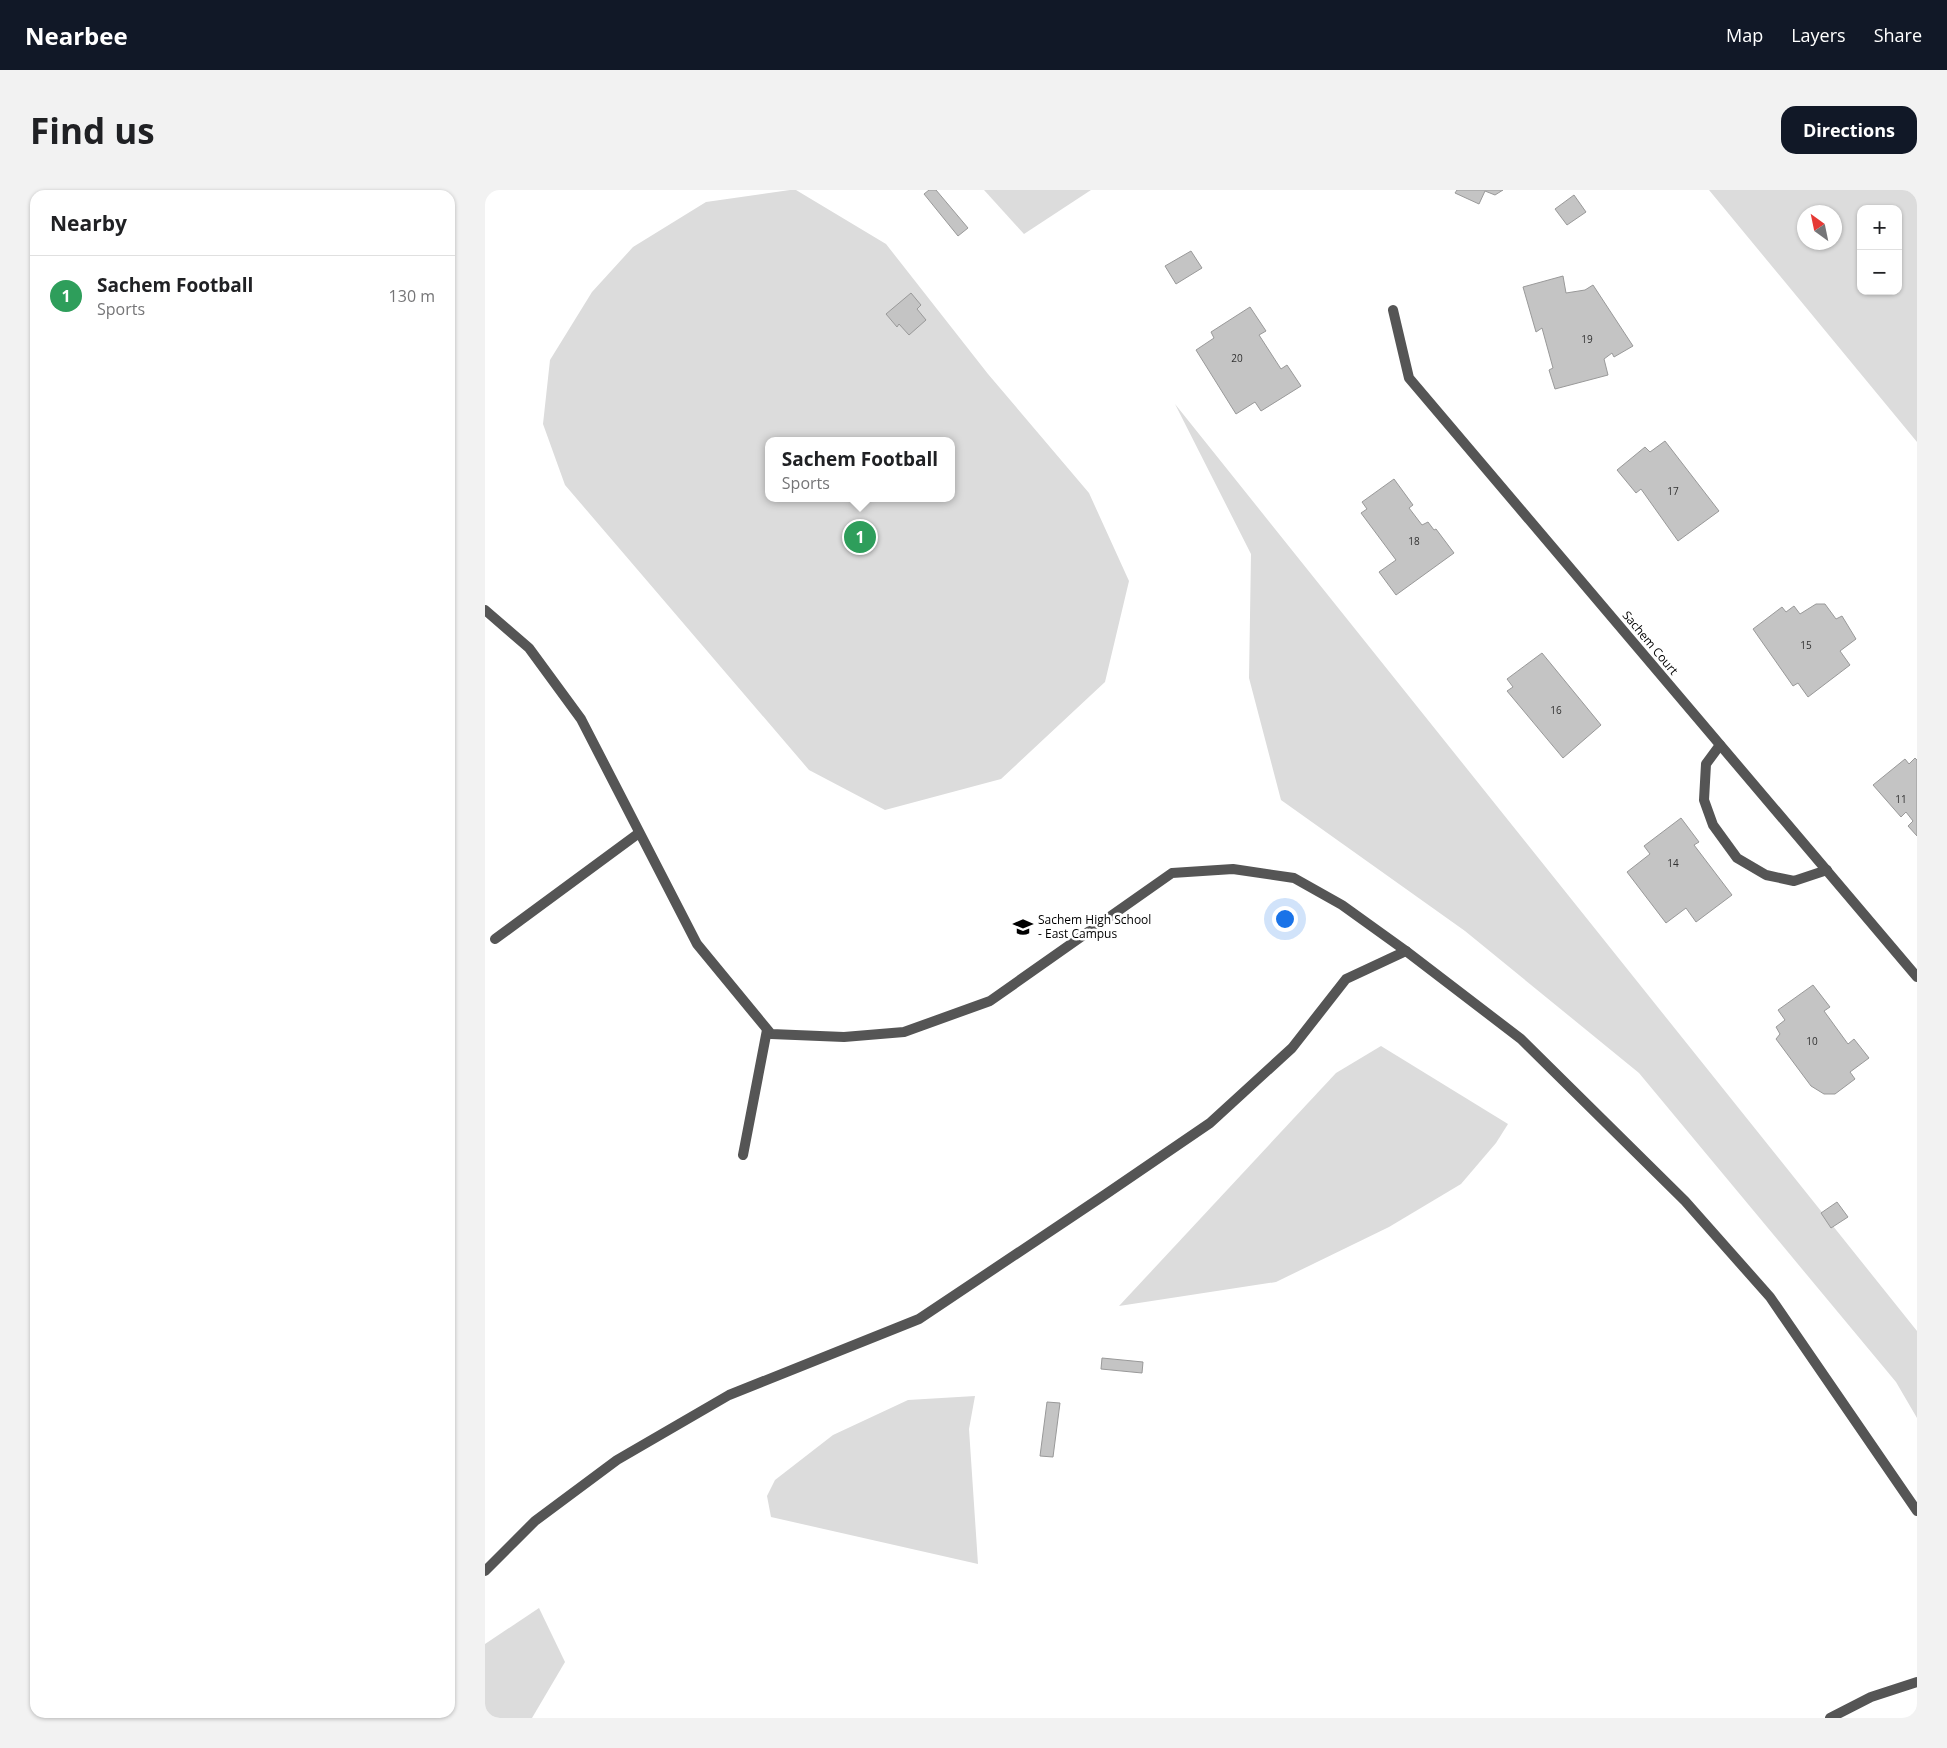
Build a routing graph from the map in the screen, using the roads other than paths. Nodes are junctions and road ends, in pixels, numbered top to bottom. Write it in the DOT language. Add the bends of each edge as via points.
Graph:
graph roads {
  1 [pos="1393,310"];
  2 [pos="485,610"];
  3 [pos="1720,744"];
  4 [pos="639,833"];
  5 [pos="1827,870"];
  6 [pos="495,939"];
  7 [pos="1406,951"];
  8 [pos="1917,977"];
  9 [pos="767,1030"];
  10 [pos="743,1155"];
  11 [pos="1917,1511"];
  12 [pos="485,1571"];
  13 [pos="1917,1682"];
  14 [pos="1830,1718"];
  1 -- 3 [label="street, Sachem Court" via="1409,378"];
  2 -- 4 [label="street" via="529,648 581,719"];
  3 -- 5 [label="street, Sachem Court"];
  3 -- 5 [label="street" via="1707,764 1704,800 1713,825 1737,858 1766,875 1794,881"];
  4 -- 6 [label="street"];
  4 -- 9 [label="street" via="697,944"];
  5 -- 8 [label="street, Sachem Court"];
  7 -- 9 [label="street" via="1342,905 1294,878 1233,869 1172,873 990,1001 904,1032 844,1037 771,1034"];
  7 -- 11 [label="street" via="1521,1039 1685,1201 1770,1297"];
  7 -- 12 [label="street" via="1346,979 1292,1048 1210,1123 1114,1188 919,1319 729,1394 617,1460 535,1521"];
  9 -- 10 [label="street"];
  13 -- 14 [label="street" via="1871,1698"];
}
